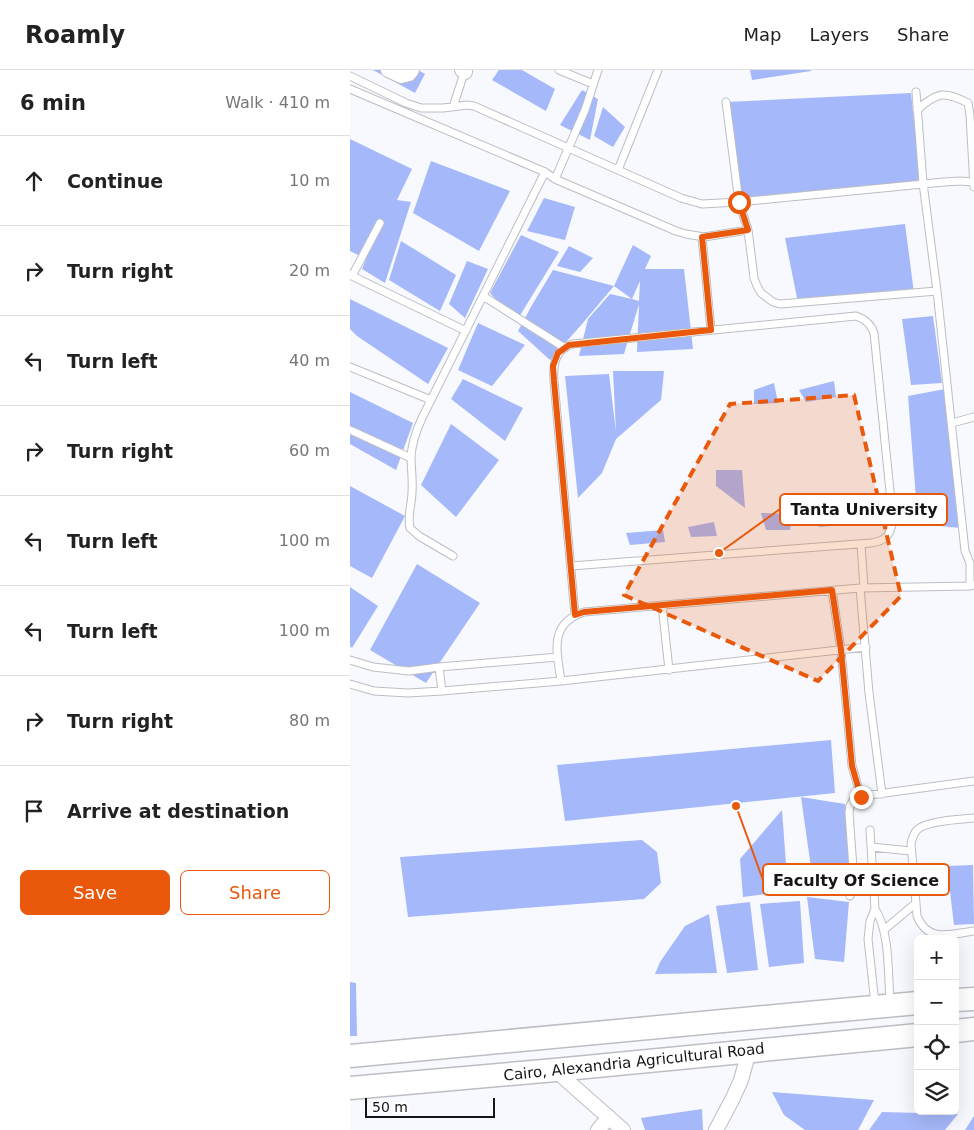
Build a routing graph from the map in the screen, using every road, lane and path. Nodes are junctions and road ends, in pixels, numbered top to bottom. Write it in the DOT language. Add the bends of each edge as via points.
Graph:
graph roads {
  1 [pos="388,70"];
  2 [pos="412,70"];
  3 [pos="558,70"];
  4 [pos="598,70"];
  5 [pos="658,70"];
  6 [pos="464,71"];
  7 [pos="350,76"];
  8 [pos="593,84"];
  9 [pos="350,88"];
  10 [pos="916,92"];
  11 [pos="726,102"];
  12 [pos="453,107"];
  13 [pos="917,110"];
  14 [pos="568,148"];
  15 [pos="618,170"];
  16 [pos="545,172"];
  17 [pos="555,179"];
  18 [pos="923,183"];
  19 [pos="974,184"];
  20 [pos="739,202"];
  21 [pos="380,223"];
  22 [pos="748,230"];
  23 [pos="702,237"];
  24 [pos="351,276"];
  25 [pos="937,290"];
  26 [pos="483,296"];
  27 [pos="711,330"];
  28 [pos="466,331"];
  29 [pos="565,348"];
  30 [pos="350,367"];
  31 [pos="431,400"];
  32 [pos="974,417"];
  33 [pos="952,422"];
  34 [pos="350,430"];
  35 [pos="411,458"];
  36 [pos="861,544"];
  37 [pos="453,556"];
  38 [pos="571,566"];
  39 [pos="972,586"];
  40 [pos="862,588"];
  41 [pos="832,590"];
  42 [pos="662,605"];
  43 [pos="575,615"];
  44 [pos="866,647"];
  45 [pos="841,650"];
  46 [pos="558,657"];
  47 [pos="350,660"];
  48 [pos="439,667"];
  49 [pos="669,670"];
  50 [pos="561,681"];
  51 [pos="350,684"];
  52 [pos="442,691"];
  53 [pos="974,781"];
  54 [pos="882,794"];
  55 [pos="861,797"];
  56 [pos="974,818"];
  57 [pos="870,830"];
  58 [pos="871,847"];
  59 [pos="911,851"];
  60 [pos="850,896"];
  61 [pos="916,903"];
  62 [pos="875,908"];
  63 [pos="885,929"];
  64 [pos="974,931"];
  65 [pos="974,999"];
  66 [pos="959,1000"];
  67 [pos="914,1003"];
  68 [pos="882,1006"];
  69 [pos="818,1012"];
  70 [pos="974,1030"];
  71 [pos="959,1031"];
  72 [pos="914,1035"];
  73 [pos="823,1043"];
  74 [pos="749,1051"];
  75 [pos="350,1056"];
  76 [pos="555,1070"];
  77 [pos="350,1088"];
  78 [pos="609,1117"];
  79 [pos="598,1130"];
  80 [pos="623,1130"];
  81 [pos="716,1130"];
  1 -- 2 [label="street" via="401,76"];
  3 -- 8 [label="lane"];
  4 -- 8 [label="lane"];
  5 -- 15 [label="lane"];
  6 -- 12 [label="lane"];
  7 -- 12 [label="lane" via="414,106"];
  8 -- 14 [label="lane"];
  9 -- 16 [label="lane"];
  10 -- 13 [label="lane"];
  11 -- 20 [label="lane"];
  12 -- 14 [label="lane" via="474,106"];
  13 -- 18 [label="lane"];
  13 -- 19 [label="lane" via="940,95 954,96 968,104"];
  14 -- 15 [label="lane"];
  14 -- 17 [label="lane"];
  15 -- 20 [label="lane" via="692,202"];
  16 -- 17 [label="lane"];
  16 -- 26 [label="lane"];
  17 -- 23 [label="lane" via="676,231"];
  18 -- 19 [label="lane" via="960,181"];
  18 -- 20 [label="lane"];
  18 -- 25 [label="lane"];
  20 -- 22 [label="lane"];
  21 -- 24 [label="lane"];
  22 -- 23 [label="lane"];
  22 -- 25 [label="lane" via="756,286 773,302 798,303"];
  23 -- 27 [label="lane"];
  24 -- 28 [label="lane"];
  25 -- 33 [label="lane"];
  26 -- 28 [label="lane"];
  26 -- 29 [label="lane"];
  27 -- 29 [label="lane" via="582,343"];
  27 -- 36 [label="lane" via="856,316 872,328 893,521 891,532 883,540"];
  28 -- 31 [label="lane"];
  29 -- 38 [label="lane" via="558,353 553,366"];
  30 -- 31 [label="lane"];
  31 -- 35 [label="lane" via="416,431"];
  32 -- 33 [label="lane"];
  33 -- 39 [label="lane"];
  34 -- 35 [label="lane"];
  35 -- 37 [label="lane" via="410,528"];
  36 -- 38 [label="lane"];
  36 -- 40 [label="lane"];
  38 -- 43 [label="lane"];
  39 -- 40 [label="lane"];
  40 -- 41 [label="lane"];
  40 -- 44 [label="lane"];
  41 -- 42 [label="lane"];
  41 -- 45 [label="lane"];
  42 -- 43 [label="lane"];
  42 -- 49 [label="lane"];
  43 -- 46 [label="lane" via="567,620 558,636"];
  44 -- 45 [label="lane"];
  44 -- 54 [label="lane"];
  45 -- 49 [label="lane"];
  45 -- 55 [label="lane" via="852,766"];
  46 -- 48 [label="lane"];
  46 -- 50 [label="lane"];
  47 -- 48 [label="lane" via="373,667 409,671"];
  48 -- 52 [label="lane"];
  49 -- 50 [label="lane"];
  50 -- 52 [label="lane"];
  51 -- 52 [label="lane" via="374,691"];
  53 -- 54 [label="lane"];
  54 -- 55 [label="lane"];
  55 -- 60 [label="lane" via="855,797 849,813 854,881"];
  56 -- 59 [label="lane" via="925,824 912,836"];
  57 -- 58 [label="lane"];
  58 -- 59 [label="lane"];
  58 -- 62 [label="lane"];
  59 -- 61 [label="lane"];
  61 -- 63 [label="lane"];
  61 -- 64 [label="lane" via="921,924 934,934"];
  62 -- 63 [label="lane"];
  62 -- 68 [label="lane" via="868,939"];
  63 -- 68 [label="lane"];
  65 -- 66 [label="highway"];
  67 -- 68 [label="highway, Cairo, Alexandria Agricultural Road"];
  68 -- 69 [label="highway, Cairo, Alexandria Agricultural Road"];
  69 -- 73 [label="highway"];
  69 -- 75 [label="highway, Cairo, Alexandria Agricultural Road"];
  70 -- 71 [label="highway"];
  72 -- 73 [label="highway, Cairo, Alexandria Agricultural Road"];
  73 -- 74 [label="highway, Cairo, Alexandria Agricultural Road"];
  74 -- 76 [label="highway, Cairo, Alexandria Agricultural Road"];
  74 -- 81 [label="street" via="737,1089"];
  76 -- 77 [label="highway, Cairo, Alexandria Agricultural Road"];
  76 -- 78 [label="street"];
  78 -- 79 [label="street"];
  78 -- 80 [label="street"];
}
